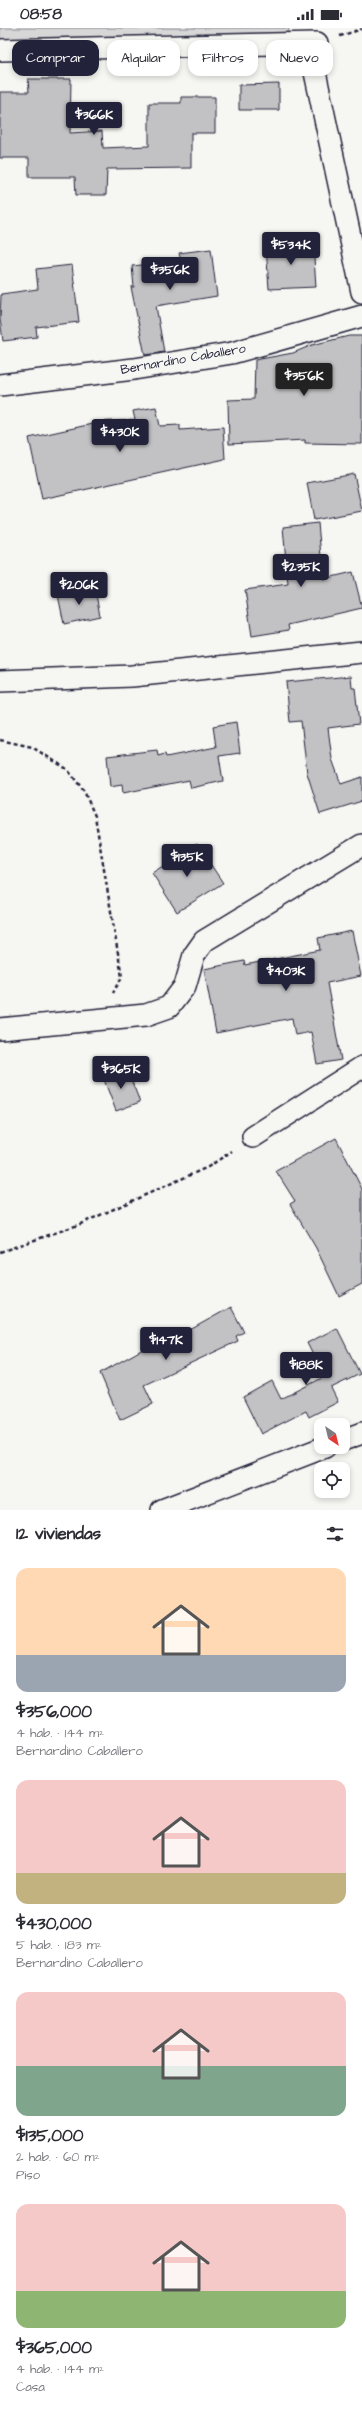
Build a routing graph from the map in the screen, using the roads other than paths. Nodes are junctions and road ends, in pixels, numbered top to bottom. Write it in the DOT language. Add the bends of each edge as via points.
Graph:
graph roads {
  1 [pos="317,35"];
  2 [pos="0,50"];
  3 [pos="362,292"];
  4 [pos="362,316"];
  5 [pos="0,385"];
  6 [pos="362,652"];
  7 [pos="0,681"];
  8 [pos="362,845"];
  9 [pos="0,1029"];
  10 [pos="362,1067"];
  11 [pos="252,1137"];
  12 [pos="362,1433"];
  13 [pos="350,1437"];
  14 [pos="314,1451"];
  15 [pos="162,1510"];
  1 -- 2 [label="street"];
  1 -- 3 [label="street" via="313,63"];
  4 -- 5 [label="street, Bernardino Caballero" via="232,353 134,369"];
  6 -- 7 [label="street" via="132,676"];
  8 -- 9 [label="street" via="204,941 194,955 185,986 169,1006 146,1015"];
  10 -- 11 [label="street"];
  12 -- 13 [label="street"];
  14 -- 15 [label="street"];
}
